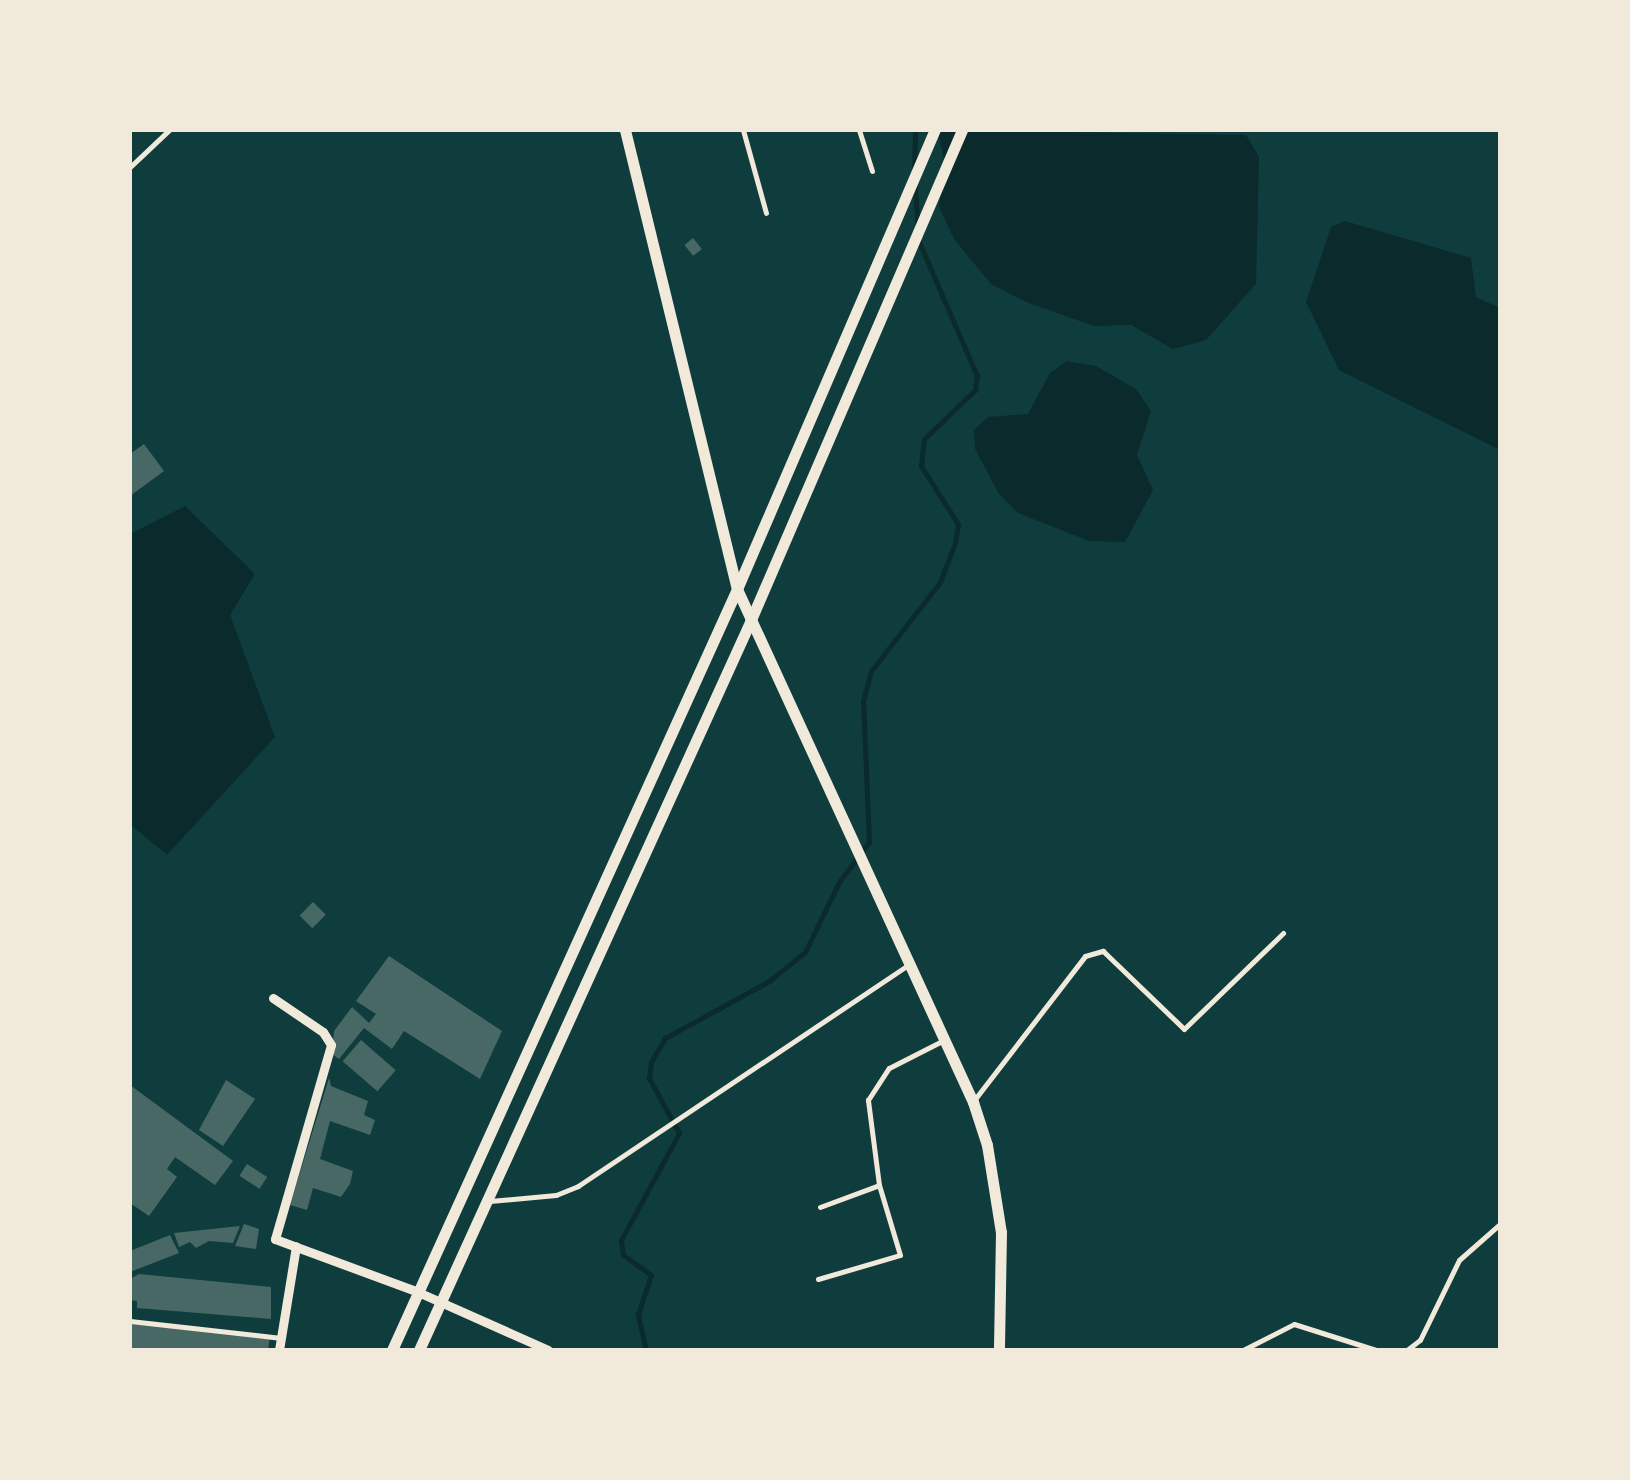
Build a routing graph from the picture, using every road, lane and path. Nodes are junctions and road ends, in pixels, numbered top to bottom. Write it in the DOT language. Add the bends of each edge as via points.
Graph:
graph roads {
  1 [pos="170,130"];
  2 [pos="625,130"];
  3 [pos="743,130"];
  4 [pos="860,130"];
  5 [pos="935,130"];
  6 [pos="962,130"];
  7 [pos="130,167"];
  8 [pos="872,171"];
  9 [pos="766,213"];
  10 [pos="737,589"];
  11 [pos="750,622"];
  12 [pos="1283,933"];
  13 [pos="910,964"];
  14 [pos="273,998"];
  15 [pos="945,1040"];
  16 [pos="973,1102"];
  17 [pos="879,1185"];
  18 [pos="487,1201"];
  19 [pos="820,1207"];
  20 [pos="1500,1224"];
  21 [pos="296,1246"];
  22 [pos="818,1280"];
  23 [pos="418,1292"];
  24 [pos="440,1303"];
  25 [pos="130,1321"];
  26 [pos="282,1338"];
  27 [pos="279,1350"];
  28 [pos="392,1350"];
  29 [pos="419,1350"];
  30 [pos="548,1350"];
  31 [pos="999,1350"];
  32 [pos="1243,1350"];
  33 [pos="1376,1350"];
  34 [pos="1407,1350"];
  1 -- 7 [label="lane"];
  2 -- 10 [label="street"];
  3 -- 9 [label="lane"];
  4 -- 8 [label="lane"];
  5 -- 10 [label="street"];
  6 -- 11 [label="street"];
  10 -- 11 [label="street"];
  10 -- 23 [label="street"];
  11 -- 13 [label="street"];
  11 -- 18 [label="street"];
  12 -- 16 [label="lane" via="1184,1029 1102,951 1085,956"];
  13 -- 15 [label="street"];
  13 -- 18 [label="lane" via="578,1186 556,1195"];
  14 -- 21 [label="street" via="323,1032 330,1045 274,1226 275,1238"];
  15 -- 16 [label="street"];
  15 -- 17 [label="lane" via="889,1068 868,1100"];
  16 -- 31 [label="street" via="996,1186"];
  17 -- 19 [label="lane"];
  17 -- 22 [label="lane" via="900,1256"];
  18 -- 24 [label="street"];
  20 -- 34 [label="lane" via="1459,1260 1420,1340"];
  21 -- 23 [label="street"];
  21 -- 26 [label="street"];
  23 -- 24 [label="street"];
  23 -- 28 [label="street"];
  24 -- 29 [label="street"];
  24 -- 30 [label="street"];
  25 -- 26 [label="lane"];
  26 -- 27 [label="street"];
  32 -- 33 [label="lane" via="1294,1324"];
}
